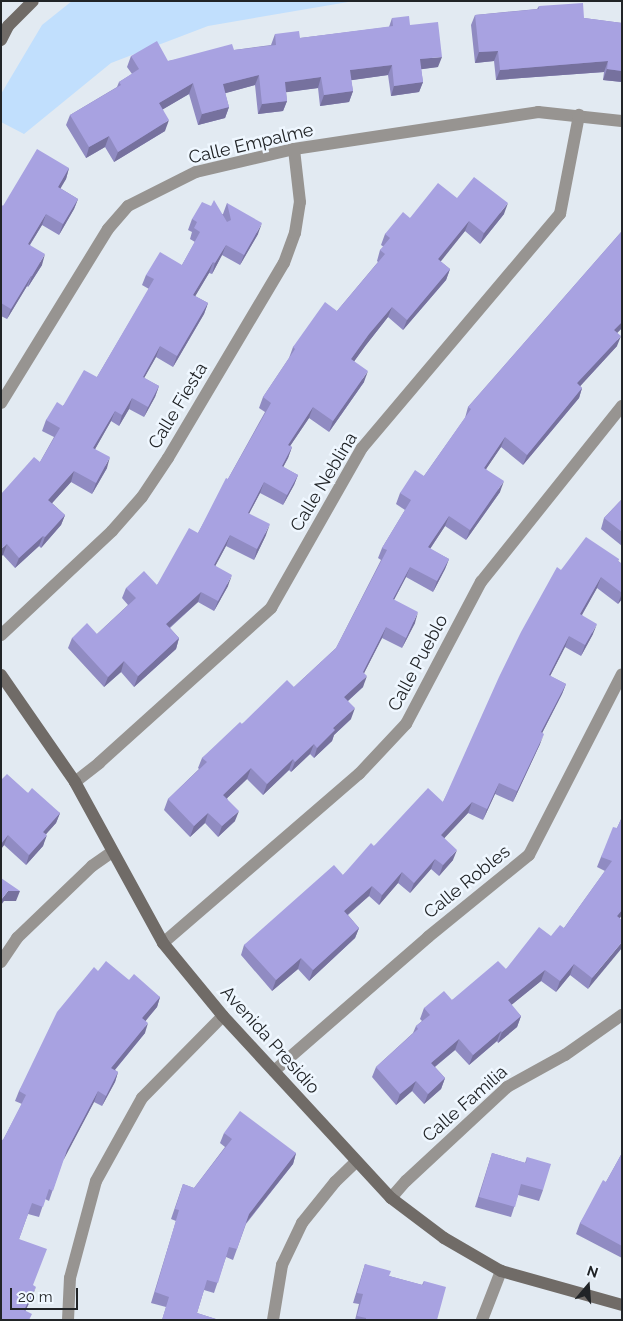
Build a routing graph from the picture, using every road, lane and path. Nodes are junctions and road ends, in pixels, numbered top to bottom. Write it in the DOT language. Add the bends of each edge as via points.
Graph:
graph roads {
  1 [pos="34,1"];
  2 [pos="1,40"];
  3 [pos="579,115"];
  4 [pos="622,121"];
  5 [pos="294,149"];
  6 [pos="1,403"];
  7 [pos="622,406"];
  8 [pos="1,635"];
  9 [pos="622,674"];
  10 [pos="1,675"];
  11 [pos="75,782"];
  12 [pos="112,852"];
  13 [pos="162,943"];
  14 [pos="1,962"];
  15 [pos="622,1015"];
  16 [pos="223,1016"];
  17 [pos="274,1071"];
  18 [pos="356,1162"];
  19 [pos="390,1198"];
  20 [pos="501,1271"];
  21 [pos="622,1305"];
  22 [pos="68,1320"];
  23 [pos="273,1320"];
  24 [pos="482,1320"];
  1 -- 2 [label="street" via="8,26"];
  3 -- 4 [label="street, Calle Empalme"];
  3 -- 5 [label="street, Calle Empalme" via="538,112"];
  3 -- 11 [label="street, Calle Neblina" via="560,214 362,448 271,608"];
  5 -- 6 [label="street, Calle Empalme" via="196,172 128,206 108,229"];
  5 -- 8 [label="street, Calle Fiesta" via="300,202 295,233 284,264 173,450 142,496 112,531"];
  7 -- 13 [label="street, Calle Pueblo" via="481,582 406,724 359,774"];
  9 -- 17 [label="street, Calle Robles" via="529,854"];
  10 -- 11 [label="street, Avenida Presidio"];
  11 -- 12 [label="street, Avenida Presidio"];
  12 -- 13 [label="street, Avenida Presidio"];
  12 -- 14 [label="street" via="92,866 17,938"];
  13 -- 16 [label="street, Avenida Presidio"];
  15 -- 19 [label="street, Calle Familia" via="565,1055 507,1087"];
  16 -- 17 [label="street, Avenida Presidio"];
  16 -- 22 [label="street" via="142,1098 96,1181 70,1278"];
  17 -- 18 [label="street, Avenida Presidio"];
  18 -- 19 [label="street, Avenida Presidio"];
  18 -- 23 [label="street" via="302,1223 282,1265"];
  19 -- 20 [label="street, Avenida Presidio" via="444,1238"];
  20 -- 21 [label="street, Avenida Presidio"];
  20 -- 24 [label="street"];
}
